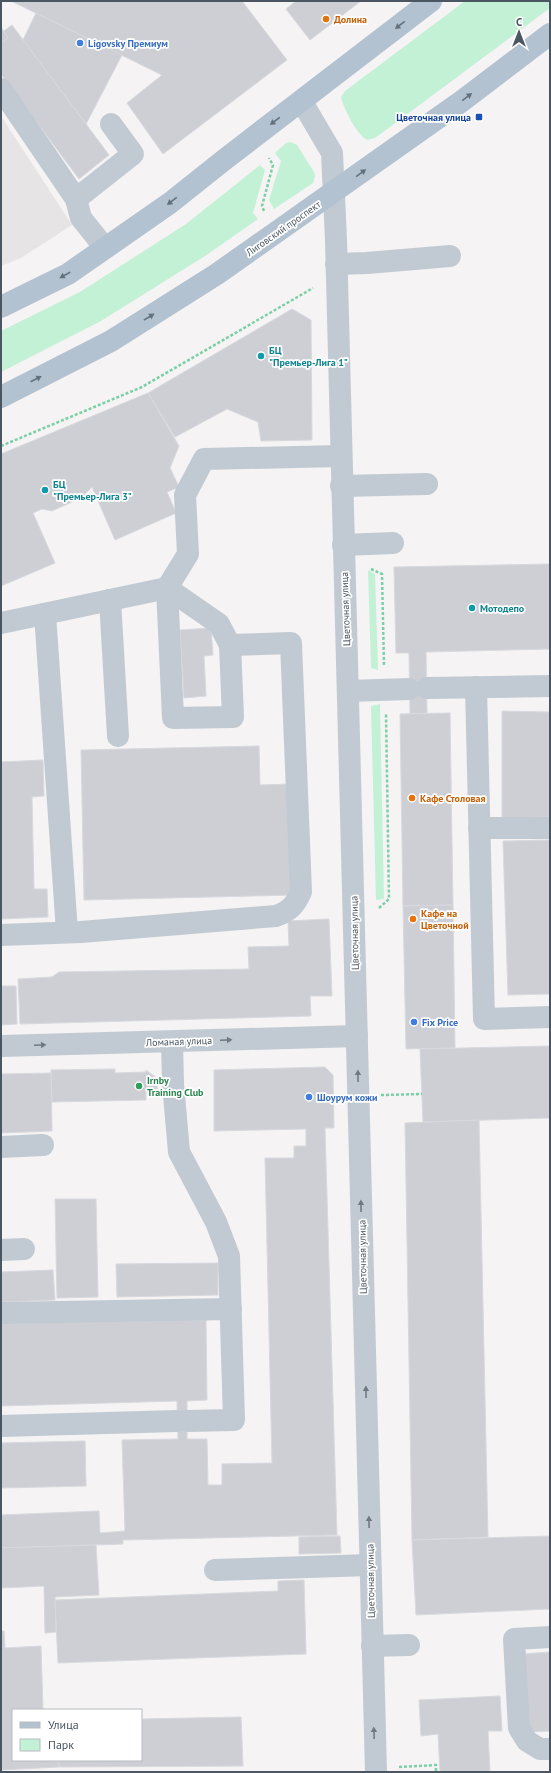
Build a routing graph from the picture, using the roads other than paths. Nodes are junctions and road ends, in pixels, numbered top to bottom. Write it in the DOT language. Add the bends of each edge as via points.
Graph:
graph roads {
  1 [pos="431,1"];
  2 [pos="550,34"];
  3 [pos="1,89"];
  4 [pos="302,102"];
  5 [pos="111,124"];
  6 [pos="334,193"];
  7 [pos="76,199"];
  8 [pos="105,248"];
  9 [pos="450,256"];
  10 [pos="336,264"];
  11 [pos="1,307"];
  12 [pos="1,397"];
  13 [pos="340,456"];
  14 [pos="427,484"];
  15 [pos="341,486"];
  16 [pos="393,543"];
  17 [pos="343,545"];
  18 [pos="167,588"];
  19 [pos="110,600"];
  20 [pos="45,614"];
  21 [pos="1,623"];
  22 [pos="230,645"];
  23 [pos="550,686"];
  24 [pos="476,687"];
  25 [pos="348,691"];
  26 [pos="118,736"];
  27 [pos="479,828"];
  28 [pos="550,828"];
  29 [pos="67,932"];
  30 [pos="1,935"];
  31 [pos="550,1017"];
  32 [pos="357,1036"];
  33 [pos="172,1042"];
  34 [pos="1,1046"];
  35 [pos="43,1145"];
  36 [pos="1,1147"];
  37 [pos="24,1249"];
  38 [pos="1,1250"];
  39 [pos="231,1309"];
  40 [pos="1,1313"];
  41 [pos="1,1426"];
  42 [pos="370,1565"];
  43 [pos="215,1570"];
  44 [pos="550,1637"];
  45 [pos="409,1644"];
  46 [pos="372,1646"];
  47 [pos="550,1749"];
  48 [pos="385,1770"];
  1 -- 4 [label="main road, one-way"];
  6 -- 2 [label="main road, Лиговский проспект, one-way"];
  3 -- 7 [label="street"];
  4 -- 6 [label="street, Цветочная улица" via="332,153"];
  4 -- 8 [label="main road, one-way" via="170,204"];
  5 -- 7 [label="street" via="133,154"];
  6 -- 10 [label="street, Цветочная улица"];
  12 -- 6 [label="main road, Лиговский проспект, one-way" via="111,341 217,274"];
  7 -- 8 [label="street" via="81,218"];
  8 -- 11 [label="main road, one-way" via="68,274"];
  9 -- 10 [label="street"];
  10 -- 13 [label="street, Цветочная улица"];
  13 -- 15 [label="street, Цветочная улица"];
  13 -- 18 [label="street" via="204,459 185,496 188,554"];
  14 -- 15 [label="street"];
  15 -- 17 [label="street, Цветочная улица"];
  16 -- 17 [label="street"];
  17 -- 25 [label="street, Цветочная улица"];
  18 -- 19 [label="street"];
  18 -- 22 [label="street" via="219,624"];
  18 -- 22 [label="street" via="173,718 233,717"];
  19 -- 20 [label="street"];
  19 -- 26 [label="street"];
  20 -- 21 [label="street"];
  20 -- 29 [label="street"];
  22 -- 29 [label="street" via="290,643 301,892 296,904 288,912 276,916"];
  23 -- 24 [label="street"];
  24 -- 25 [label="street"];
  24 -- 27 [label="street"];
  25 -- 32 [label="street, Цветочная улица"];
  27 -- 28 [label="street"];
  27 -- 31 [label="street" via="484,1019"];
  29 -- 30 [label="street"];
  33 -- 32 [label="street, Ломаная улица, one-way"];
  42 -- 32 [label="street, Цветочная улица, one-way"];
  34 -- 33 [label="street, Ломаная улица, one-way"];
  33 -- 39 [label="street" via="179,1152 216,1222 229,1256"];
  35 -- 36 [label="street"];
  37 -- 38 [label="street"];
  39 -- 40 [label="street"];
  39 -- 41 [label="street" via="234,1420"];
  42 -- 43 [label="street"];
  42 -- 46 [label="street, Цветочная улица"];
  44 -- 47 [label="street" via="514,1639 519,1728 527,1741 540,1749"];
  45 -- 46 [label="street"];
  48 -- 46 [label="street, Цветочная улица, one-way"];
}
